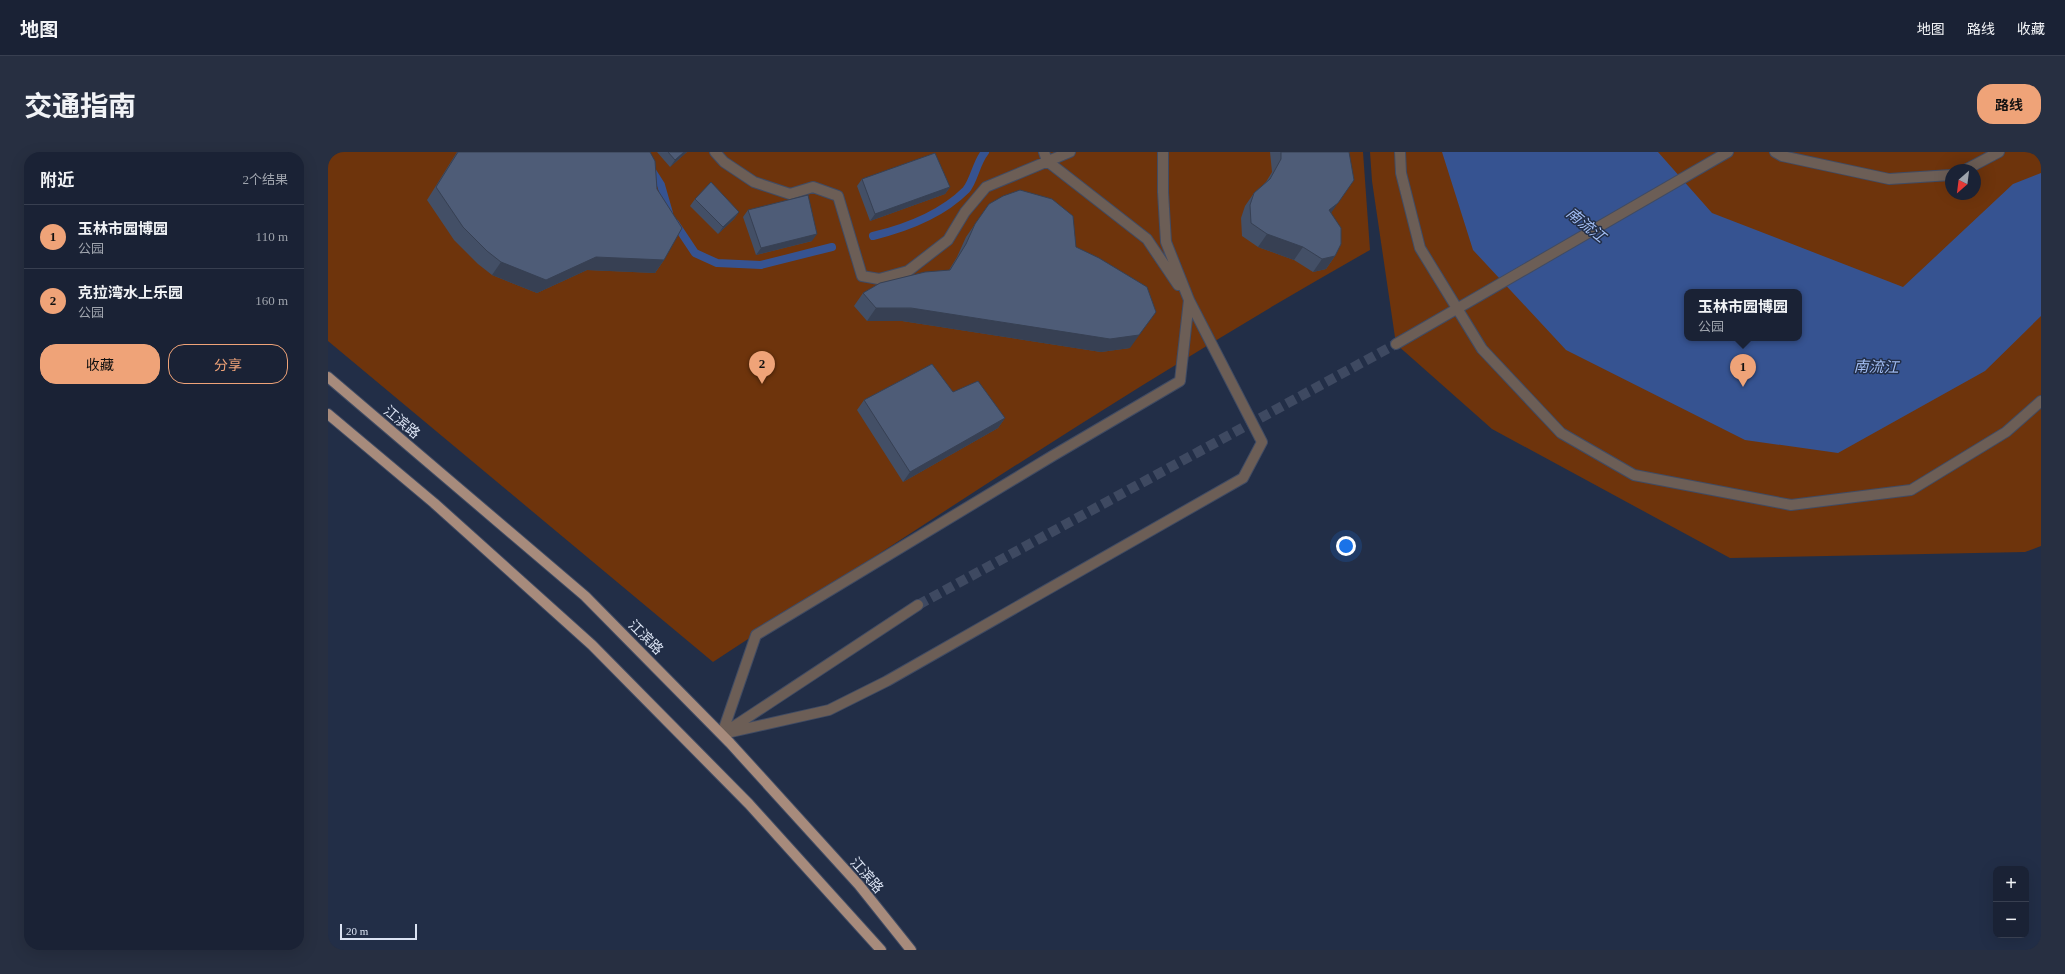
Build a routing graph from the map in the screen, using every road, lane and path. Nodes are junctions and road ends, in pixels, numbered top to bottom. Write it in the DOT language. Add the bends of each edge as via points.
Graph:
graph roads {
  1 [pos="715,152"];
  2 [pos="1070,152"];
  3 [pos="1163,152"];
  4 [pos="1400,152"];
  5 [pos="1728,152"];
  6 [pos="1774,152"];
  7 [pos="1999,152"];
  8 [pos="1045,156"];
  9 [pos="1976,164"];
  10 [pos="1945,175"];
  11 [pos="1189,300"];
  12 [pos="1457,308"];
  13 [pos="1396,344"];
  14 [pos="328,377"];
  15 [pos="2041,401"];
  16 [pos="328,414"];
  17 [pos="918,605"];
  18 [pos="722,734"];
  19 [pos="881,950"];
  20 [pos="911,950"];
  1 -- 8 [label="street" via="724,162 754,182 790,194 813,187 838,196 862,276 879,280 908,271 948,240 965,212 986,187"];
  2 -- 8 [label="street"];
  3 -- 11 [label="street" via="1166,242"];
  4 -- 12 [label="street" via="1401,173 1420,248"];
  5 -- 12 [label="street"];
  6 -- 10 [label="street" via="1889,180"];
  7 -- 9 [label="street"];
  8 -- 11 [label="street" via="1147,239"];
  11 -- 18 [label="street" via="1180,381 756,636"];
  11 -- 18 [label="street" via="1262,442 1243,478 887,681 829,710"];
  12 -- 13 [label="street"];
  12 -- 15 [label="street" via="1482,349 1561,433 1634,475 1791,505 1911,490 2006,432"];
  14 -- 18 [label="main road, 江滨路" via="585,596"];
  16 -- 19 [label="main road" via="434,503 592,645 749,804"];
  17 -- 18 [label="street"];
  18 -- 20 [label="main road, 江滨路" via="859,885"];
}
